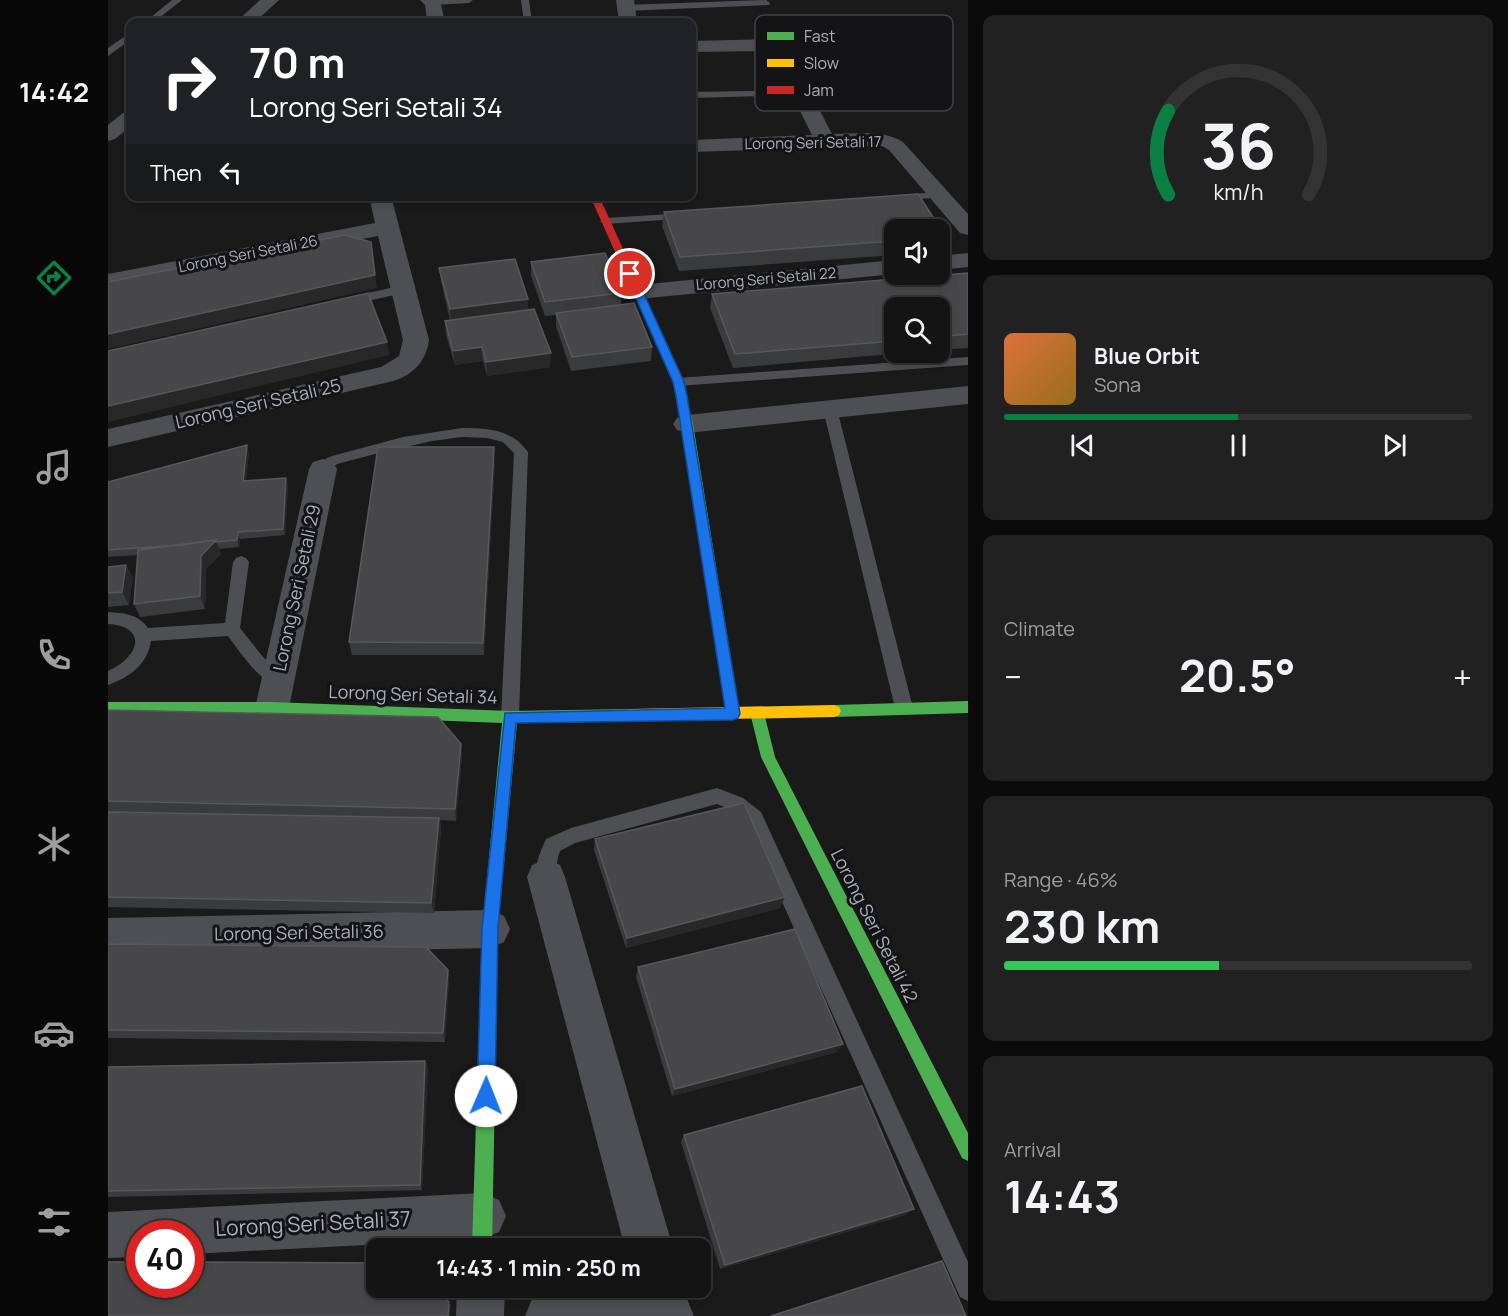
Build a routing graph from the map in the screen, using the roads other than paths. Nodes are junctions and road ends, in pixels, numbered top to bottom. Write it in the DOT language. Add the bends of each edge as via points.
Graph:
graph roads {
  1 [pos="178,0"];
  2 [pos="270,0"];
  3 [pos="469,0"];
  4 [pos="525,0"];
  5 [pos="431,1"];
  6 [pos="766,3"];
  7 [pos="626,10"];
  8 [pos="154,18"];
  9 [pos="250,18"];
  10 [pos="435,18"];
  11 [pos="527,18"];
  12 [pos="126,39"];
  13 [pos="755,46"];
  14 [pos="696,47"];
  15 [pos="108,53"];
  16 [pos="755,94"];
  17 [pos="696,95"];
  18 [pos="810,111"];
  19 [pos="126,120"];
  20 [pos="108,135"];
  21 [pos="825,140"];
  22 [pos="696,146"];
  23 [pos="938,195"];
  24 [pos="879,200"];
  25 [pos="381,201"];
  26 [pos="596,201"];
  27 [pos="703,214"];
  28 [pos="606,221"];
  29 [pos="388,227"];
  30 [pos="968,228"];
  31 [pos="968,260"];
  32 [pos="950,262"];
  33 [pos="884,268"];
  34 [pos="108,281"];
  35 [pos="404,289"];
  36 [pos="638,292"];
  37 [pos="334,305"];
  38 [pos="968,362"];
  39 [pos="678,382"];
  40 [pos="968,395"];
  41 [pos="830,409"];
  42 [pos="687,424"];
  43 [pos="108,438"];
  44 [pos="323,469"];
  45 [pos="241,562"];
  46 [pos="108,618"];
  47 [pos="232,629"];
  48 [pos="144,634"];
  49 [pos="108,678"];
  50 [pos="274,694"];
  51 [pos="968,707"];
  52 [pos="108,708"];
  53 [pos="904,708"];
  54 [pos="757,713"];
  55 [pos="733,714"];
  56 [pos="510,717"];
  57 [pos="546,877"];
  58 [pos="490,928"];
  59 [pos="108,937"];
  60 [pos="968,1152"];
  61 [pos="482,1232"];
  62 [pos="108,1234"];
  63 [pos="646,1238"];
  64 [pos="968,1289"];
  65 [pos="481,1298"];
  66 [pos="664,1302"];
  67 [pos="480,1316"];
  68 [pos="549,1316"];
  1 -- 8 [label="lane"];
  2 -- 9 [label="street"];
  3 -- 5 [label="lane"];
  4 -- 11 [label="lane"];
  5 -- 10 [label="street"];
  6 -- 7 [label="lane"];
  12 -- 15 [label="lane"];
  13 -- 14 [label="street"];
  16 -- 17 [label="lane"];
  18 -- 21 [label="street"];
  19 -- 20 [label="street"];
  21 -- 22 [label="street, Lorong Seri Setali 17"];
  21 -- 23 [label="street, Lorong Seri Setali 17" via="888,141"];
  23 -- 24 [label="lane"];
  23 -- 30 [label="street, Lorong Seri Setali 17"];
  25 -- 29 [label="street"];
  26 -- 28 [label="street"];
  27 -- 28 [label="lane"];
  28 -- 36 [label="street"];
  29 -- 34 [label="street, Lorong Seri Setali 26"];
  29 -- 35 [label="street"];
  31 -- 32 [label="street"];
  33 -- 36 [label="street, Lorong Seri Setali 22"];
  35 -- 37 [label="lane"];
  35 -- 43 [label="street, Lorong Seri Setali 25" via="417,340 416,354 407,366 389,374"];
  36 -- 39 [label="street"];
  38 -- 39 [label="lane"];
  39 -- 42 [label="street"];
  40 -- 41 [label="street"];
  41 -- 42 [label="street"];
  41 -- 53 [label="lane"];
  42 -- 55 [label="street"];
  44 -- 50 [label="street, Lorong Seri Setali 29"];
  44 -- 56 [label="lane" via="332,461 435,435 494,434 517,444 521,453"];
  45 -- 47 [label="lane"];
  46 -- 48 [label="lane" via="135,623"];
  47 -- 48 [label="lane"];
  47 -- 50 [label="lane" via="257,662"];
  48 -- 49 [label="lane" via="143,650 133,664"];
  50 -- 52 [label="street, Lorong Seri Setali 34"];
  50 -- 56 [label="street, Lorong Seri Setali 34"];
  51 -- 53 [label="street, Lorong Seri Setali 34"];
  53 -- 54 [label="street, Lorong Seri Setali 34"];
  54 -- 55 [label="street, Lorong Seri Setali 34"];
  54 -- 60 [label="street, Lorong Seri Setali 42" via="768,756"];
  55 -- 56 [label="street, Lorong Seri Setali 34"];
  56 -- 58 [label="street"];
  57 -- 63 [label="street"];
  57 -- 64 [label="lane" via="553,845 571,836 717,796 737,804 754,818"];
  58 -- 59 [label="street, Lorong Seri Setali 36"];
  58 -- 61 [label="street"];
  61 -- 62 [label="street, Lorong Seri Setali 37"];
  65 -- 67 [label="street"];
  66 -- 68 [label="street"];
}
